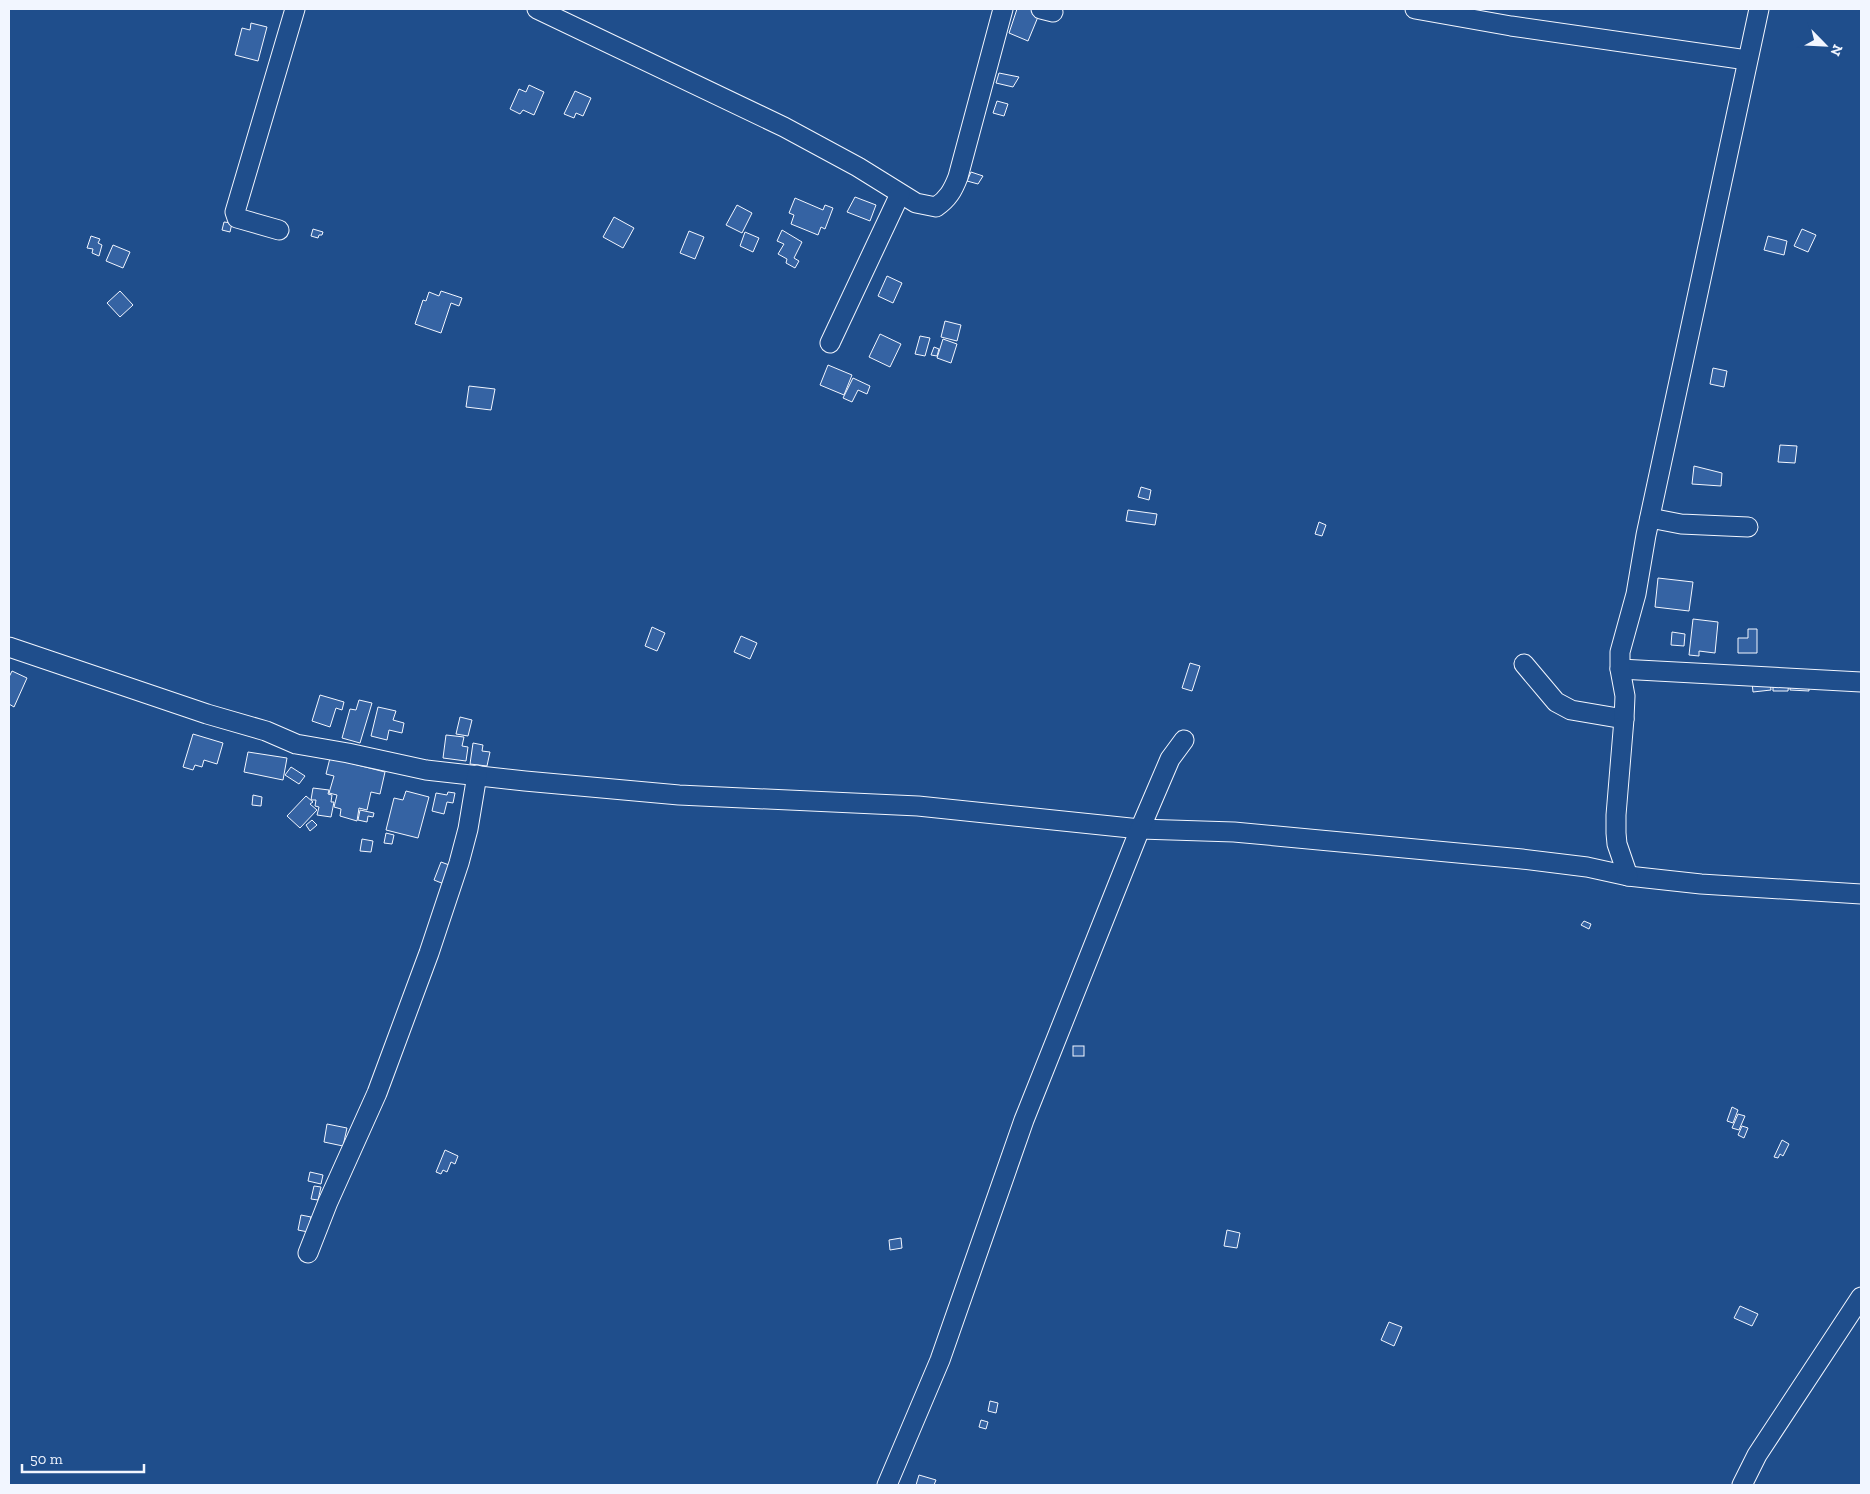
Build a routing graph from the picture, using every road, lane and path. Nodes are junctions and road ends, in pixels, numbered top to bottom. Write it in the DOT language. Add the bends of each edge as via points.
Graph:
graph roads {
  1 [pos="295,9"];
  2 [pos="537,9"];
  3 [pos="1002,9"];
  4 [pos="1415,9"];
  5 [pos="1758,9"];
  6 [pos="1747,60"];
  7 [pos="900,194"];
  8 [pos="279,230"];
  9 [pos="830,343"];
  10 [pos="1650,518"];
  11 [pos="1748,526"];
  12 [pos="9,647"];
  13 [pos="1524,664"];
  14 [pos="1620,669"];
  15 [pos="1861,682"];
  16 [pos="1624,719"];
  17 [pos="1184,740"];
  18 [pos="478,775"];
  19 [pos="1140,829"];
  20 [pos="1628,876"];
  21 [pos="1861,894"];
  22 [pos="308,1254"];
  23 [pos="1861,1297"];
  24 [pos="887,1485"];
  25 [pos="1742,1485"];
  1 -- 8 [label="street" via="235,212 237,218"];
  2 -- 7 [label="street" via="784,127"];
  3 -- 7 [label="street" via="953,190 936,207 916,203"];
  4 -- 6 [label="street"];
  5 -- 6 [label="street"];
  6 -- 10 [label="street"];
  7 -- 9 [label="street"];
  10 -- 11 [label="street" via="1681,524"];
  10 -- 14 [label="street" via="1636,594 1620,652"];
  12 -- 18 [label="street" via="266,731 296,744 426,770"];
  13 -- 16 [label="street" via="1556,702 1571,710"];
  14 -- 15 [label="street"];
  14 -- 16 [label="street" via="1625,696"];
  16 -- 20 [label="street" via="1616,839"];
  17 -- 19 [label="street" via="1170,759"];
  18 -- 19 [label="street" via="679,795 918,806"];
  18 -- 22 [label="street" via="459,862 429,953 377,1094"];
  19 -- 20 [label="street" via="1234,832 1457,852 1587,867"];
  19 -- 24 [label="street" via="1024,1120 931,1384"];
  20 -- 21 [label="street"];
  23 -- 25 [label="street" via="1757,1455"];
}
